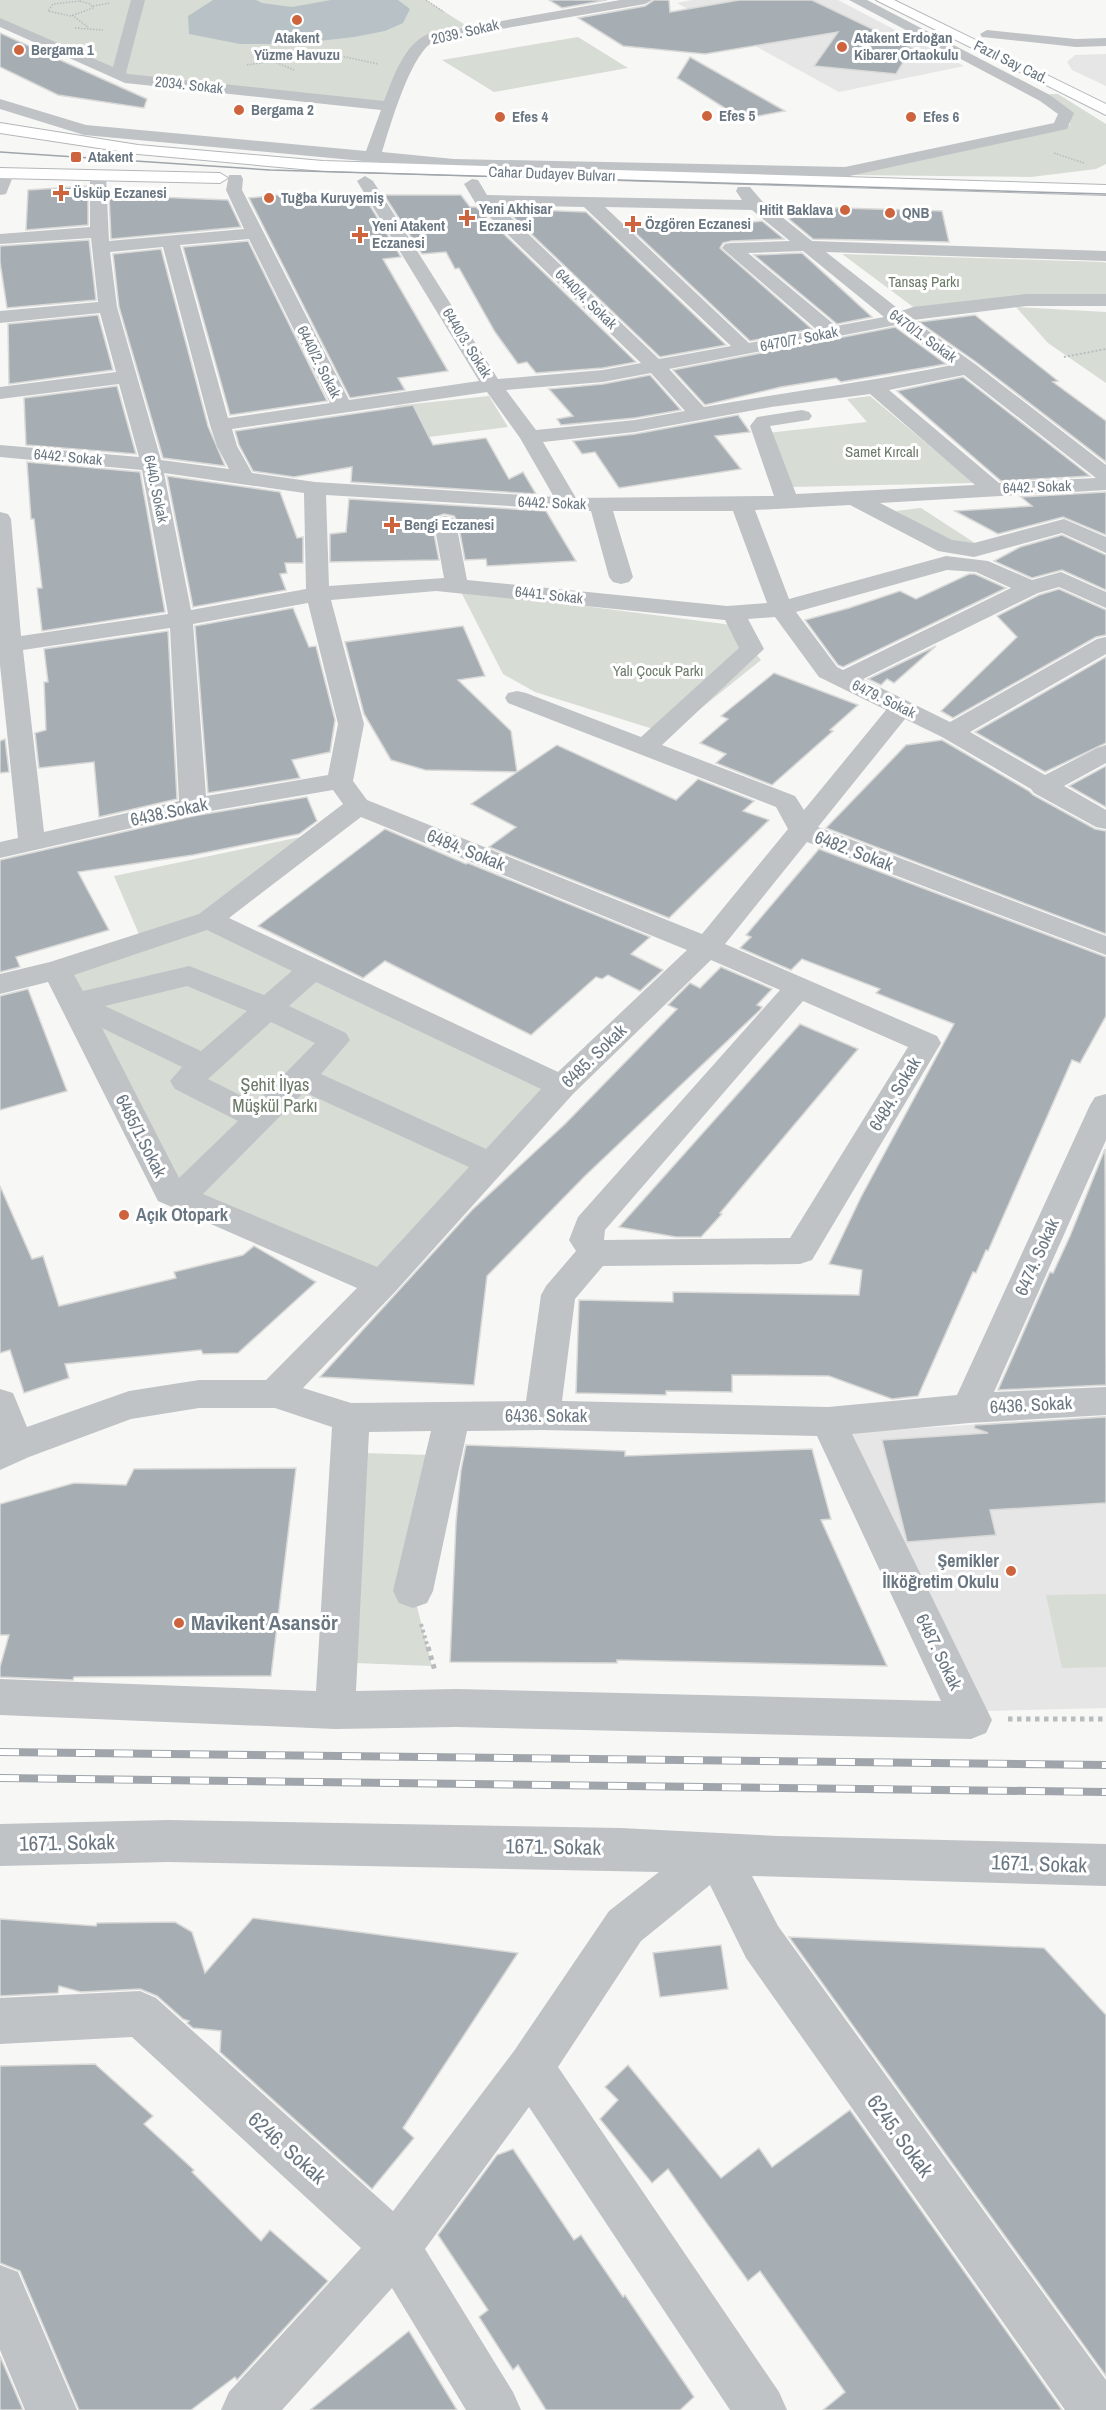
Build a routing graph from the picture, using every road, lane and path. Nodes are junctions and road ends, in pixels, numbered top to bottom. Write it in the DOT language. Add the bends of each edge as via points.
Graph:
graph roads {
  1 [pos="138,0"];
  2 [pos="426,0"];
  3 [pos="571,0"];
  4 [pos="645,0"];
  5 [pos="856,0"];
  6 [pos="883,0"];
  7 [pos="78,1"];
  8 [pos="445,12"];
  9 [pos="72,15"];
  10 [pos="0,22"];
  11 [pos="504,23"];
  12 [pos="89,29"];
  13 [pos="982,31"];
  14 [pos="1106,42"];
  15 [pos="1076,43"];
  16 [pos="1030,54"];
  17 [pos="1055,58"];
  18 [pos="273,61"];
  19 [pos="382,64"];
  20 [pos="118,75"];
  21 [pos="0,104"];
  22 [pos="389,106"];
  23 [pos="1106,110"];
  24 [pos="0,128"];
  25 [pos="0,141"];
  26 [pos="369,169"];
  27 [pos="3,173"];
  28 [pos="98,176"];
  29 [pos="1106,177"];
  30 [pos="235,179"];
  31 [pos="1065,189"];
  32 [pos="1106,189"];
  33 [pos="0,190"];
  34 [pos="477,192"];
  35 [pos="750,198"];
  36 [pos="590,202"];
  37 [pos="1106,202"];
  38 [pos="255,233"];
  39 [pos="0,239"];
  40 [pos="100,239"];
  41 [pos="170,241"];
  42 [pos="809,246"];
  43 [pos="1106,256"];
  44 [pos="1106,300"];
  45 [pos="108,307"];
  46 [pos="0,317"];
  47 [pos="899,319"];
  48 [pos="832,333"];
  49 [pos="746,350"];
  50 [pos="1106,350"];
  51 [pos="1064,357"];
  52 [pos="656,367"];
  53 [pos="968,368"];
  54 [pos="126,377"];
  55 [pos="492,385"];
  56 [pos="874,387"];
  57 [pos="0,393"];
  58 [pos="342,407"];
  59 [pos="846,410"];
  60 [pos="700,415"];
  61 [pos="220,424"];
  62 [pos="530,437"];
  63 [pos="0,451"];
  64 [pos="152,465"];
  65 [pos="1106,475"];
  66 [pos="245,479"];
  67 [pos="1106,484"];
  68 [pos="315,488"];
  69 [pos="993,489"];
  70 [pos="851,497"];
  71 [pos="787,501"];
  72 [pos="600,504"];
  73 [pos="742,504"];
  74 [pos="569,505"];
  75 [pos="0,519"];
  76 [pos="445,523"];
  77 [pos="1106,546"];
  78 [pos="621,578"];
  79 [pos="457,586"];
  80 [pos="1030,588"];
  81 [pos="318,594"];
  82 [pos="1106,601"];
  83 [pos="781,609"];
  84 [pos="733,612"];
  85 [pos="182,619"];
  86 [pos="1106,644"];
  87 [pos="5,646"];
  88 [pos="844,680"];
  89 [pos="517,698"];
  90 [pos="901,708"];
  91 [pos="951,732"];
  92 [pos="10,733"];
  93 [pos="645,747"];
  94 [pos="1106,753"];
  95 [pos="340,781"];
  96 [pos="1043,787"];
  97 [pos="193,806"];
  98 [pos="358,806"];
  99 [pos="1106,821"];
  100 [pos="803,831"];
  101 [pos="32,843"];
  102 [pos="0,850"];
  103 [pos="209,920"];
  104 [pos="143,942"];
  105 [pos="1106,946"];
  106 [pos="707,947"];
  107 [pos="312,969"];
  108 [pos="57,970"];
  109 [pos="0,984"];
  110 [pos="156,984"];
  111 [pos="799,987"];
  112 [pos="74,1003"];
  113 [pos="268,1008"];
  114 [pos="204,1065"];
  115 [pos="301,1078"];
  116 [pos="562,1086"];
  117 [pos="1106,1105"];
  118 [pos="260,1118"];
  119 [pos="491,1164"];
  120 [pos="180,1197"];
  121 [pos="594,1253"];
  122 [pos="382,1284"];
  123 [pos="274,1394"];
  124 [pos="1106,1401"];
  125 [pos="0,1403"];
  126 [pos="969,1408"];
  127 [pos="542,1415"];
  128 [pos="351,1418"];
  129 [pos="452,1418"];
  130 [pos="828,1422"];
  131 [pos="8,1451"];
  132 [pos="413,1591"];
  133 [pos="0,1697"];
  134 [pos="456,1708"];
  135 [pos="335,1710"];
  136 [pos="1106,1719"];
  137 [pos="971,1720"];
  138 [pos="0,1845"];
  139 [pos="717,1853"];
  140 [pos="1101,1870"];
  141 [pos="0,2021"];
  142 [pos="530,2067"];
  143 [pos="396,2247"];
  144 [pos="0,2289"];
  145 [pos="51,2410"];
  146 [pos="247,2410"];
  147 [pos="495,2410"];
  148 [pos="761,2410"];
  149 [pos="1096,2410"];
  1 -- 20 [label="street"];
  2 -- 8 [label="path"];
  3 -- 11 [label="street" via="494,13"];
  4 -- 11 [label="street, 2039. Sokak"];
  5 -- 26 [label="street" via="1045,98 1066,113 1061,126 845,172 454,164"];
  6 -- 23 [label="main road, Fazıl Say Cad."];
  7 -- 9 [label="path" via="93,8"];
  7 -- 9 [label="path" via="48,9"];
  9 -- 12 [label="path"];
  10 -- 20 [label="street, 2034. Sokak"];
  11 -- 22 [label="street, 2039. Sokak" via="440,35 424,42"];
  13 -- 15 [label="street"];
  13 -- 16 [label="main road, Fazıl Say Cad."];
  14 -- 15 [label="street"];
  15 -- 17 [label="street" via="1058,52"];
  18 -- 19 [label="path" via="322,52"];
  20 -- 22 [label="street, 2034. Sokak"];
  21 -- 26 [label="street" via="84,130"];
  22 -- 26 [label="street, 2039. Sokak"];
  24 -- 25 [label="main road"];
  24 -- 26 [label="main road, Cahar Dudayev Bulvarı" via="62,140 259,164"];
  26 -- 30 [label="main road, Cahar Dudayev Bulvarı"];
  26 -- 31 [label="main road, Cahar Dudayev Bulvarı"];
  26 -- 34 [label="main road, Cahar Dudayev Bulvarı"];
  26 -- 55 [label="street, 6440/3. Sokak"];
  27 -- 28 [label="main road, Cahar Dudayev Bulvarı"];
  27 -- 33 [label="street"];
  28 -- 30 [label="main road, Cahar Dudayev Bulvarı"];
  28 -- 40 [label="street, 6440. Sokak"];
  29 -- 31 [label="main road"];
  30 -- 38 [label="street, 6440/2. Sokak" via="234,190"];
  31 -- 32 [label="main road, Cahar Dudayev Bulvarı"];
  34 -- 35 [label="main road, Cahar Dudayev Bulvarı"];
  34 -- 36 [label="street"];
  34 -- 52 [label="street, 6440/4. Sokak"];
  35 -- 36 [label="street"];
  35 -- 37 [label="main road, Cahar Dudayev Bulvarı"];
  35 -- 42 [label="street, 6470/1. Sokak"];
  36 -- 49 [label="street"];
  38 -- 41 [label="street"];
  38 -- 58 [label="street, 6440/2. Sokak"];
  39 -- 40 [label="street"];
  40 -- 41 [label="street"];
  40 -- 45 [label="street, 6440. Sokak"];
  41 -- 61 [label="street"];
  42 -- 43 [label="street"];
  42 -- 47 [label="street, 6470/1. Sokak"];
  42 -- 48 [label="street" via="731,248"];
  44 -- 47 [label="street, 6470/7. Sokak" via="984,303 913,313"];
  45 -- 46 [label="street"];
  45 -- 54 [label="street, 6440. Sokak"];
  47 -- 48 [label="street, 6470/7. Sokak"];
  47 -- 53 [label="street, 6470/1. Sokak"];
  48 -- 49 [label="street, 6470/7. Sokak"];
  49 -- 52 [label="street, 6470/7. Sokak"];
  50 -- 51 [label="path"];
  52 -- 55 [label="street, 6470/7. Sokak" via="540,383"];
  52 -- 60 [label="street, 6440/4. Sokak"];
  53 -- 56 [label="street"];
  53 -- 65 [label="street, 6470/1. Sokak"];
  54 -- 57 [label="street"];
  54 -- 64 [label="street, 6440. Sokak"];
  55 -- 58 [label="street, 6440/2. Sokak"];
  55 -- 62 [label="street, 6440/3. Sokak"];
  56 -- 60 [label="street"];
  56 -- 69 [label="street"];
  58 -- 61 [label="street"];
  59 -- 71 [label="street" via="761,424 759,429"];
  60 -- 62 [label="street"];
  61 -- 66 [label="street"];
  62 -- 74 [label="street, 6440/3. Sokak"];
  63 -- 64 [label="street, 6442. Sokak"];
  64 -- 66 [label="street, 6442. Sokak"];
  64 -- 85 [label="street, 6440. Sokak"];
  66 -- 68 [label="street, 6442. Sokak"];
  67 -- 69 [label="street, 6442. Sokak"];
  68 -- 74 [label="street, 6442. Sokak"];
  68 -- 81 [label="street"];
  69 -- 70 [label="street, 6442. Sokak"];
  70 -- 71 [label="street, 6442. Sokak"];
  70 -- 77 [label="street" via="946,546 974,550 1064,526"];
  71 -- 73 [label="street, 6442. Sokak"];
  72 -- 73 [label="street, 6442. Sokak"];
  72 -- 74 [label="street, 6442. Sokak"];
  72 -- 78 [label="street"];
  73 -- 83 [label="street, 6479. Sokak"];
  75 -- 87 [label="street"];
  76 -- 79 [label="street"];
  79 -- 81 [label="street, 6441. Sokak" via="436,584"];
  79 -- 84 [label="street, 6441. Sokak"];
  80 -- 82 [label="street" via="1061,579"];
  80 -- 83 [label="street, 6441. Sokak" via="980,566 946,563"];
  80 -- 88 [label="street"];
  81 -- 85 [label="street, 6441. Sokak"];
  81 -- 95 [label="street" via="351,724"];
  83 -- 84 [label="street, 6441. Sokak"];
  83 -- 88 [label="street, 6479. Sokak" via="828,672"];
  84 -- 93 [label="street" via="752,649"];
  85 -- 87 [label="street, 6441. Sokak"];
  85 -- 97 [label="street, 6440. Sokak"];
  86 -- 91 [label="street"];
  87 -- 92 [label="street"];
  88 -- 90 [label="street, 6479. Sokak"];
  89 -- 93 [label="street, 6482. Sokak"];
  90 -- 91 [label="street, 6479. Sokak"];
  90 -- 100 [label="street, 6485. Sokak"];
  91 -- 96 [label="street, 6479. Sokak"];
  92 -- 101 [label="street"];
  93 -- 100 [label="street, 6482. Sokak" via="786,802"];
  94 -- 96 [label="street"];
  95 -- 97 [label="street, 6438.Sokak"];
  95 -- 98 [label="street"];
  96 -- 99 [label="street, 6479. Sokak"];
  97 -- 101 [label="street, 6438.Sokak"];
  98 -- 103 [label="street"];
  98 -- 106 [label="street, 6484. Sokak"];
  100 -- 105 [label="street, 6482. Sokak"];
  100 -- 106 [label="street, 6485. Sokak"];
  101 -- 102 [label="street, 6438.Sokak"];
  103 -- 104 [label="street"];
  103 -- 107 [label="street"];
  104 -- 108 [label="street"];
  104 -- 110 [label="street"];
  106 -- 111 [label="street, 6484. Sokak"];
  106 -- 116 [label="street, 6485. Sokak"];
  107 -- 113 [label="street"];
  107 -- 116 [label="street"];
  108 -- 109 [label="street"];
  108 -- 112 [label="street, 6485/1.Sokak"];
  110 -- 112 [label="street"];
  110 -- 113 [label="street" via="189,976"];
  111 -- 121 [label="street" via="590,1226 586,1240"];
  111 -- 121 [label="street, 6484. Sokak" via="926,1043 800,1251"];
  112 -- 114 [label="street"];
  112 -- 120 [label="street, 6485/1.Sokak" via="170,1193"];
  113 -- 114 [label="street"];
  113 -- 115 [label="street" via="335,1040"];
  114 -- 118 [label="street" via="186,1081"];
  115 -- 118 [label="street"];
  115 -- 119 [label="street"];
  116 -- 119 [label="street, 6485. Sokak"];
  117 -- 126 [label="street, 6474. Sokak"];
  118 -- 120 [label="street"];
  119 -- 122 [label="street, 6485. Sokak"];
  120 -- 122 [label="street, 6485/1.Sokak"];
  121 -- 127 [label="street" via="558,1295"];
  122 -- 123 [label="street, 6485. Sokak"];
  123 -- 128 [label="street, 6436. Sokak"];
  123 -- 131 [label="street, 6436. Sokak" via="199,1394 129,1405"];
  124 -- 126 [label="street, 6436. Sokak"];
  125 -- 131 [label="street"];
  126 -- 130 [label="street, 6436. Sokak"];
  127 -- 129 [label="street, 6436. Sokak"];
  127 -- 130 [label="street, 6436. Sokak"];
  128 -- 129 [label="street, 6436. Sokak"];
  128 -- 135 [label="street"];
  129 -- 132 [label="street"];
  130 -- 137 [label="street, 6487. Sokak"];
  132 -- 134 [label="path" via="432,1666"];
  133 -- 135 [label="street"];
  134 -- 135 [label="street"];
  134 -- 137 [label="street"];
  136 -- 137 [label="path"];
  138 -- 139 [label="street, 1671. Sokak" via="168,1840"];
  139 -- 140 [label="street, 1671. Sokak"];
  139 -- 142 [label="street" via="625,1926"];
  139 -- 149 [label="street, 6245. Sokak" via="762,1942"];
  141 -- 143 [label="street, 6246. Sokak" via="140,2014"];
  142 -- 143 [label="street"];
  142 -- 148 [label="street"];
  143 -- 146 [label="street"];
  143 -- 147 [label="street, 6246. Sokak"];
  144 -- 145 [label="street"];
}
